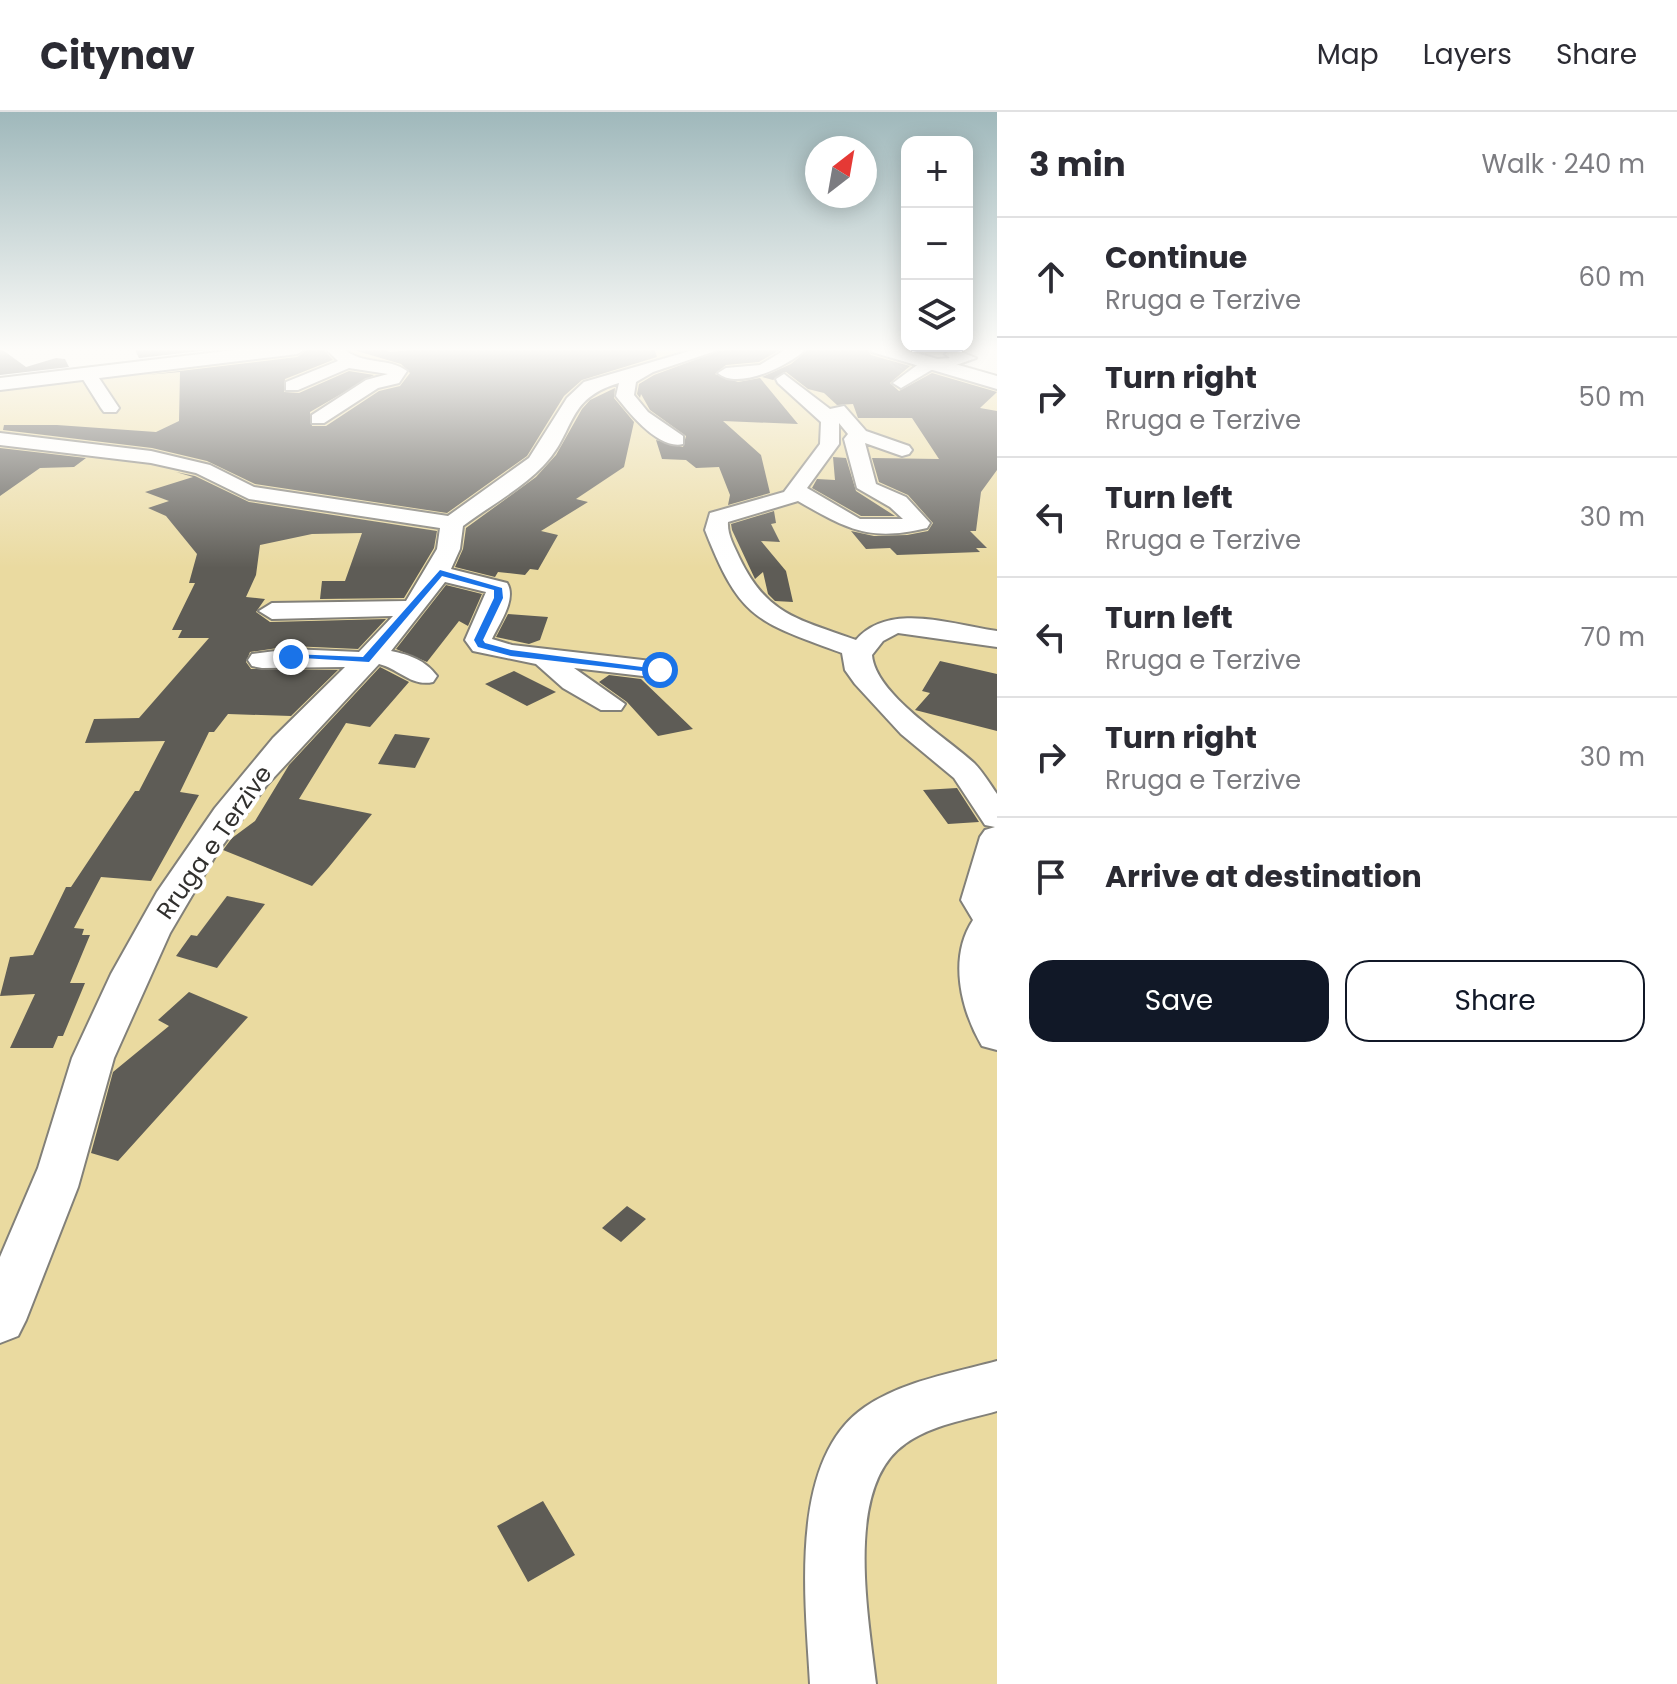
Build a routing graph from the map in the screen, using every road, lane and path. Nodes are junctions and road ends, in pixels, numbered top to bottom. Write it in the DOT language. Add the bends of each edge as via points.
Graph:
graph roads {
  1 [pos="562,421"];
  2 [pos="650,421"];
  3 [pos="828,421"];
  4 [pos="850,421"];
  5 [pos="859,435"];
  6 [pos="0,439"];
  7 [pos="676,440"];
  8 [pos="902,450"];
  9 [pos="797,491"];
  10 [pos="333,507"];
  11 [pos="452,523"];
  12 [pos="318,530"];
  13 [pos="440,573"];
  14 [pos="414,608"];
  15 [pos="272,611"];
  16 [pos="997,639"];
  17 [pos="858,654"];
  18 [pos="368,657"];
  19 [pos="544,657"];
  20 [pos="262,660"];
  21 [pos="660,670"];
  22 [pos="423,676"];
  23 [pos="611,704"];
  24 [pos="997,818"];
  25 [pos="997,837"];
  26 [pos="994,918"];
  27 [pos="997,1036"];
  28 [pos="0,1320"];
  29 [pos="997,1386"];
  30 [pos="843,1684"];
  1 -- 11 [label="street" via="536,462"];
  2 -- 7 [label="street"];
  3 -- 9 [label="street" via="833,434 827,454 799,481"];
  4 -- 5 [label="street"];
  5 -- 8 [label="street"];
  5 -- 9 [label="street" via="854,439 867,488 893,498 919,523 855,525"];
  6 -- 10 [label="street" via="203,469 249,493"];
  9 -- 17 [label="street" via="776,502 723,514 716,523 728,559 746,593 779,621 842,641"];
  10 -- 11 [label="street"];
  10 -- 12 [label="street"];
  11 -- 13 [label="street, Rruga e Terzive" via="454,537"];
  13 -- 14 [label="street, Rruga e Terzive"];
  13 -- 19 [label="street" via="498,588 478,640 482,645"];
  14 -- 15 [label="street"];
  14 -- 18 [label="street, Rruga e Terzive"];
  16 -- 17 [label="street" via="894,625 874,635"];
  17 -- 24 [label="street" via="865,678 912,728 966,772"];
  18 -- 20 [label="street"];
  18 -- 22 [label="street" via="404,662"];
  18 -- 28 [label="street, Rruga e Terzive" via="282,745 207,844 136,961 92,1059 60,1170"];
  19 -- 21 [label="street"];
  19 -- 23 [label="street"];
  25 -- 26 [label="street" via="979,900"];
  26 -- 27 [label="street" via="983,932 980,966 984,1000"];
  29 -- 30 [label="street" via="931,1404 884,1426 867,1440 855,1461 837,1527"];
}
